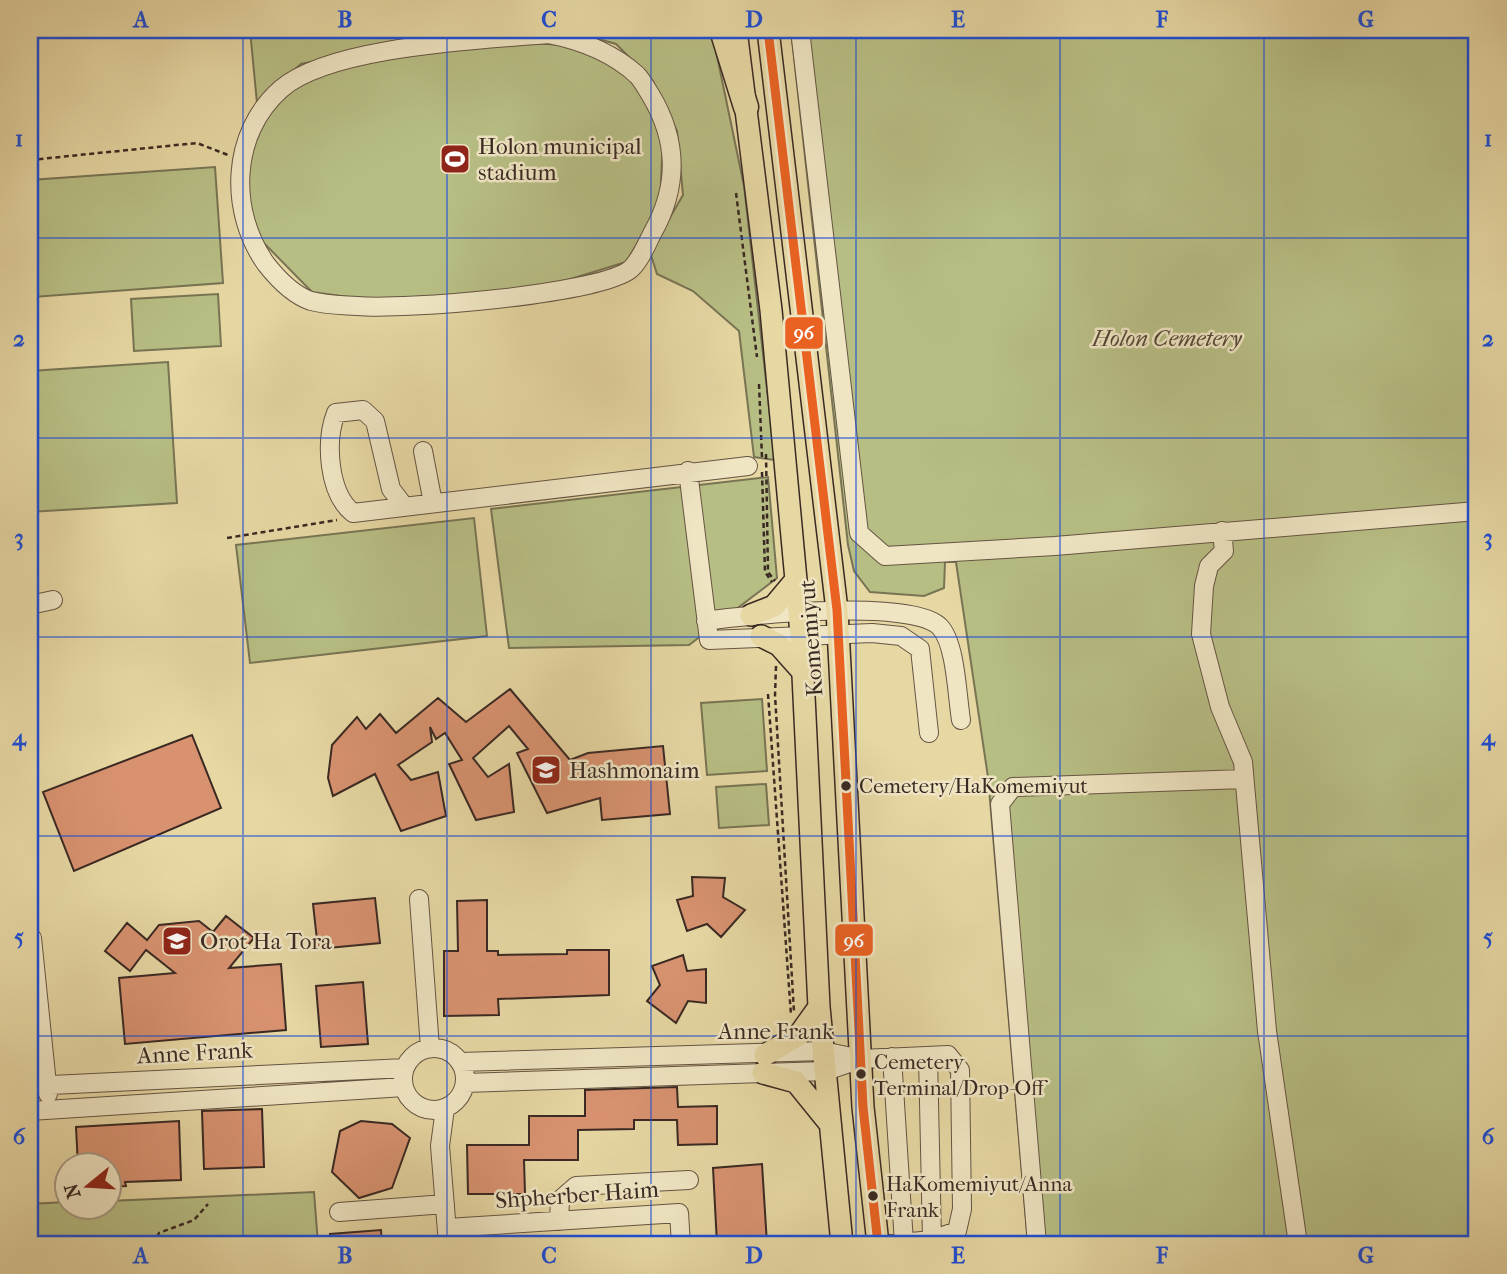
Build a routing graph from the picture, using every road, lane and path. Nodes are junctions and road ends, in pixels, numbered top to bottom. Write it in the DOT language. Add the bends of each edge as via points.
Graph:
graph roads {
  1 [pos="722,30"];
  2 [pos="736,30"];
  3 [pos="768,30"];
  4 [pos="800,30"];
  5 [pos="746,107"];
  6 [pos="30,160"];
  7 [pos="241,171"];
  8 [pos="736,193"];
  9 [pos="757,363"];
  10 [pos="759,376"];
  11 [pos="423,451"];
  12 [pos="748,466"];
  13 [pos="688,471"];
  14 [pos="433,503"];
  15 [pos="404,506"];
  16 [pos="1477,511"];
  17 [pos="353,513"];
  18 [pos="1222,531"];
  19 [pos="227,538"];
  20 [pos="789,589"];
  21 [pos="53,600"];
  22 [pos="30,605"];
  23 [pos="837,610"];
  24 [pos="798,613"];
  25 [pos="751,615"];
  26 [pos="706,621"];
  27 [pos="839,633"];
  28 [pos="801,634"];
  29 [pos="761,636"];
  30 [pos="776,662"];
  31 [pos="803,672"];
  32 [pos="768,694"];
  33 [pos="961,720"];
  34 [pos="929,733"];
  35 [pos="1244,779"];
  36 [pos="419,899"];
  37 [pos="32,938"];
  38 [pos="819,1007"];
  39 [pos="796,1037"];
  40 [pos="430,1048"];
  41 [pos="928,1056"];
  42 [pos="892,1057"];
  43 [pos="861,1059"];
  44 [pos="825,1061"];
  45 [pos="460,1062"];
  46 [pos="764,1064"];
  47 [pos="405,1068"];
  48 [pos="465,1083"];
  49 [pos="38,1085"];
  50 [pos="404,1087"];
  51 [pos="445,1108"];
  52 [pos="50,1109"];
  53 [pos="426,1109"];
  54 [pos="30,1111"];
  55 [pos="830,1124"];
  56 [pos="440,1146"];
  57 [pos="689,1180"];
  58 [pos="208,1204"];
  59 [pos="445,1204"];
  60 [pos="339,1212"];
  61 [pos="559,1221"];
  62 [pos="447,1236"];
  63 [pos="932,1240"];
  64 [pos="897,1243"];
  65 [pos="153,1244"];
  66 [pos="681,1244"];
  67 [pos="842,1244"];
  68 [pos="878,1244"];
  69 [pos="1037,1244"];
  70 [pos="1298,1244"];
  1 -- 5 [label="highway"];
  2 -- 5 [label="main road, Komemiyut"];
  3 -- 23 [label="main road, Komemiyut"];
  4 -- 18 [label="street" via="859,533 885,556 918,556"];
  5 -- 20 [label="main road, Komemiyut" via="771,310"];
  6 -- 7 [label="path" via="197,143 226,151"];
  7 -- 7 [label="street" via="239,192 251,242 278,279 306,306 426,305 607,282 632,269 667,208 671,135 638,75 580,40 548,34 319,65 281,88 260,114 242,152"];
  8 -- 9 [label="path"];
  10 -- 20 [label="path" via="765,572"];
  11 -- 14 [label="street"];
  12 -- 13 [label="street"];
  13 -- 14 [label="street"];
  13 -- 26 [label="street"];
  14 -- 15 [label="street"];
  15 -- 17 [label="street"];
  15 -- 17 [label="street" via="391,489 375,421 363,410 333,410 333,474 344,505"];
  16 -- 18 [label="street"];
  17 -- 19 [label="path" via="335,521"];
  18 -- 35 [label="street" via="1224,551 1209,566 1204,586 1201,634"];
  20 -- 24 [label="main road, Komemiyut"];
  20 -- 25 [label="main road" via="774,606"];
  21 -- 22 [label="street"];
  23 -- 24 [label="street"];
  23 -- 27 [label="main road, Komemiyut"];
  23 -- 33 [label="street" via="915,616 939,625 949,643"];
  24 -- 25 [label="street"];
  24 -- 28 [label="main road, Komemiyut"];
  25 -- 26 [label="street"];
  26 -- 29 [label="street" via="709,640"];
  27 -- 28 [label="street"];
  27 -- 34 [label="street" via="901,636 920,649"];
  27 -- 43 [label="main road, Komemiyut"];
  28 -- 29 [label="street"];
  28 -- 31 [label="main road, Komemiyut"];
  29 -- 31 [label="main road" via="779,645"];
  30 -- 39 [label="path"];
  31 -- 38 [label="main road, Komemiyut"];
  32 -- 39 [label="path"];
  35 -- 69 [label="street" via="1013,787 1000,804"];
  35 -- 70 [label="street" via="1267,1031"];
  36 -- 40 [label="street"];
  37 -- 49 [label="street"];
  38 -- 39 [label="main road"];
  38 -- 44 [label="main road, Komemiyut"];
  39 -- 46 [label="main road"];
  40 -- 45 [label="street" via="443,1049"];
  40 -- 47 [label="street" via="418,1052"];
  41 -- 42 [label="street, Anne Frank"];
  41 -- 63 [label="street"];
  41 -- 63 [label="street" via="948,1055 960,1070 962,1209 957,1231"];
  42 -- 43 [label="street, Anne Frank"];
  42 -- 64 [label="street"];
  43 -- 44 [label="street, Anne Frank"];
  43 -- 68 [label="main road, Komemiyut"];
  44 -- 46 [label="street, Anne Frank"];
  44 -- 55 [label="main road, Komemiyut"];
  45 -- 46 [label="street, Anne Frank"];
  45 -- 48 [label="street"];
  46 -- 48 [label="street, Anne Frank"];
  46 -- 55 [label="main road" via="796,1082"];
  47 -- 49 [label="street, Anne Frank"];
  47 -- 50 [label="street"];
  48 -- 51 [label="street" via="461,1094"];
  49 -- 52 [label="street"];
  50 -- 52 [label="street, Anne Frank"];
  50 -- 53 [label="street" via="409,1097"];
  51 -- 53 [label="street"];
  51 -- 56 [label="street"];
  52 -- 54 [label="street, Anne Frank"];
  53 -- 56 [label="street"];
  55 -- 67 [label="main road, Komemiyut"];
  56 -- 59 [label="street"];
  57 -- 61 [label="street" via="576,1186 560,1200"];
  58 -- 65 [label="path" via="194,1220 159,1233"];
  59 -- 60 [label="street"];
  59 -- 62 [label="street"];
  61 -- 62 [label="street, Shpherber Haim"];
  61 -- 66 [label="street, Shpherber Haim" via="679,1213"];
  63 -- 64 [label="street"];
}
